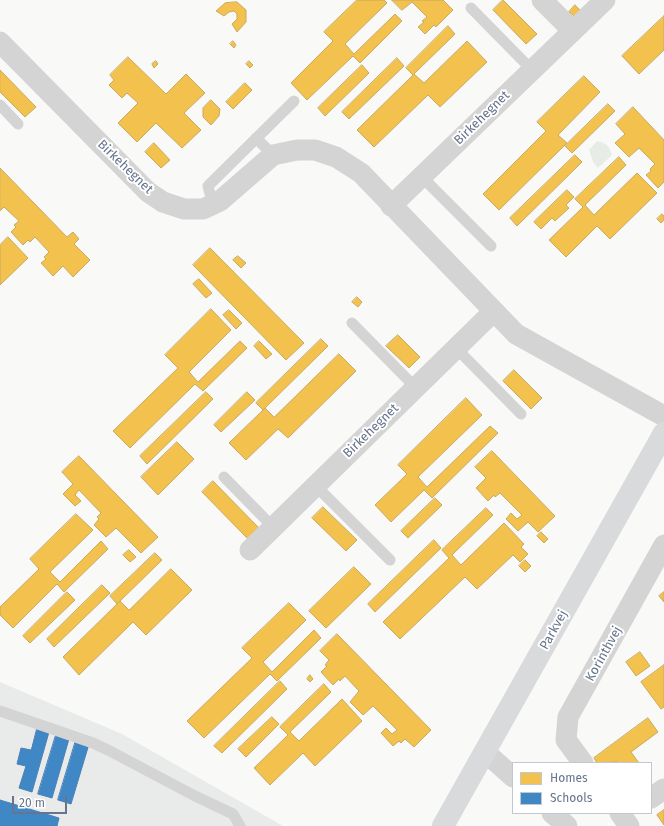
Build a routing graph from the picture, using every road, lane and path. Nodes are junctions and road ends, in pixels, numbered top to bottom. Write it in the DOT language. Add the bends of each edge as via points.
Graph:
graph roads {
  1 [pos="542,0"];
  2 [pos="605,0"];
  3 [pos="471,8"];
  4 [pos="573,31"];
  5 [pos="0,42"];
  6 [pos="532,70"];
  7 [pos="294,101"];
  8 [pos="0,105"];
  9 [pos="18,124"];
  10 [pos="256,138"];
  11 [pos="273,155"];
  12 [pos="422,176"];
  13 [pos="213,205"];
  14 [pos="391,206"];
  15 [pos="491,246"];
  16 [pos="493,312"];
  17 [pos="352,323"];
  18 [pos="456,348"];
  19 [pos="416,388"];
  20 [pos="521,414"];
  21 [pos="664,416"];
  22 [pos="664,433"];
  23 [pos="224,477"];
  24 [pos="316,486"];
  25 [pos="273,527"];
  26 [pos="664,545"];
  27 [pos="250,550"];
  28 [pos="390,560"];
  29 [pos="0,711"];
  30 [pos="485,752"];
  31 [pos="582,762"];
  32 [pos="512,776"];
  33 [pos="664,789"];
  34 [pos="652,797"];
  35 [pos="553,814"];
  36 [pos="240,826"];
  37 [pos="443,826"];
  38 [pos="567,826"];
  1 -- 4 [label="street"];
  2 -- 4 [label="street, Birkehegnet"];
  3 -- 6 [label="lane"];
  4 -- 6 [label="street, Birkehegnet"];
  5 -- 13 [label="street, Birkehegnet" via="148,192 163,202 184,210 203,209"];
  6 -- 12 [label="street, Birkehegnet"];
  7 -- 10 [label="lane"];
  8 -- 9 [label="lane"];
  10 -- 11 [label="lane"];
  10 -- 13 [label="lane" via="208,186"];
  11 -- 13 [label="street, Birkehegnet"];
  11 -- 14 [label="street, Birkehegnet" via="297,150 315,150 336,157 360,173"];
  12 -- 14 [label="street, Birkehegnet"];
  12 -- 15 [label="lane"];
  14 -- 16 [label="street, Birkehegnet"];
  16 -- 18 [label="street, Birkehegnet"];
  16 -- 21 [label="street, Birkehegnet" via="516,334"];
  17 -- 19 [label="lane"];
  18 -- 19 [label="street, Birkehegnet"];
  18 -- 20 [label="lane"];
  19 -- 24 [label="street, Birkehegnet"];
  22 -- 30 [label="street, Parkvej"];
  23 -- 25 [label="lane"];
  24 -- 25 [label="street, Birkehegnet"];
  24 -- 28 [label="lane"];
  25 -- 27 [label="street, Birkehegnet"];
  26 -- 31 [label="street, Korinthvej" via="568,717 566,740"];
  29 -- 36 [label="lane" via="108,750 233,814"];
  30 -- 32 [label="street"];
  30 -- 37 [label="street, Parkvej"];
  33 -- 34 [label="street"];
  35 -- 38 [label="street"];
}
